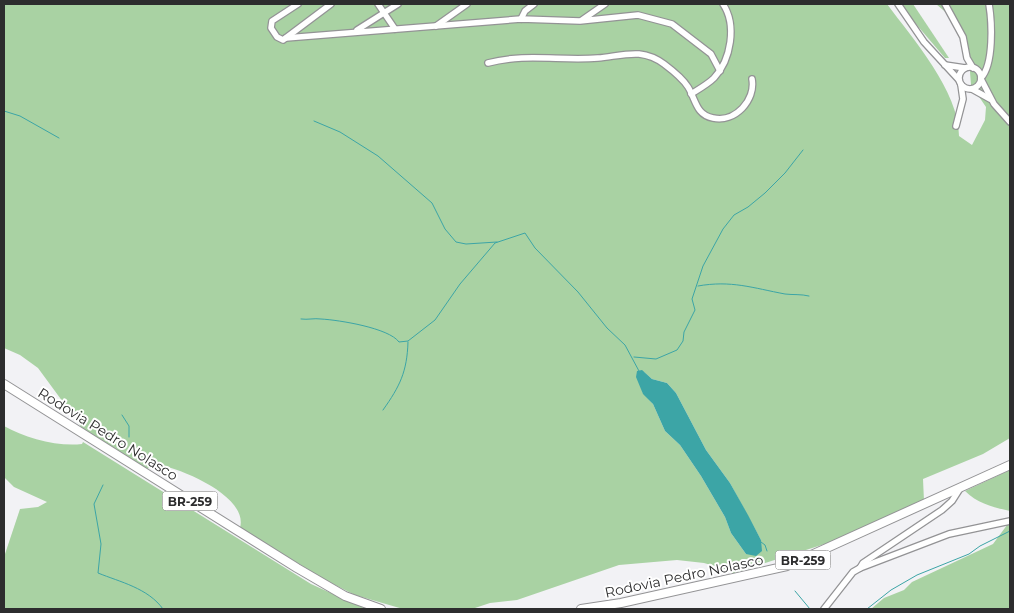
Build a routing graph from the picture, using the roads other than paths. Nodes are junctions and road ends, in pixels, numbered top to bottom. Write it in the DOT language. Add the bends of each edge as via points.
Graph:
graph roads {
  1 [pos="298,4"];
  2 [pos="331,4"];
  3 [pos="378,4"];
  4 [pos="398,4"];
  5 [pos="468,4"];
  6 [pos="534,4"];
  7 [pos="605,4"];
  8 [pos="723,4"];
  9 [pos="898,4"];
  10 [pos="945,4"];
  11 [pos="989,4"];
  12 [pos="384,13"];
  13 [pos="521,19"];
  14 [pos="580,21"];
  15 [pos="436,26"];
  16 [pos="395,29"];
  17 [pos="355,32"];
  18 [pos="285,39"];
  19 [pos="967,58"];
  20 [pos="488,63"];
  21 [pos="987,63"];
  22 [pos="946,65"];
  23 [pos="969,68"];
  24 [pos="720,70"];
  25 [pos="981,78"];
  26 [pos="752,79"];
  27 [pos="960,80"];
  28 [pos="971,89"];
  29 [pos="691,94"];
  30 [pos="963,99"];
  31 [pos="990,99"];
  32 [pos="1010,122"];
  33 [pos="956,126"];
  34 [pos="4,384"];
  35 [pos="1010,465"];
  36 [pos="959,490"];
  37 [pos="1010,521"];
  38 [pos="860,568"];
  39 [pos="381,609"];
  40 [pos="581,609"];
  41 [pos="824,609"];
  1 -- 18 [label="street" via="271,24 272,32"];
  2 -- 18 [label="street"];
  3 -- 12 [label="street"];
  4 -- 12 [label="street"];
  5 -- 15 [label="street"];
  6 -- 13 [label="street"];
  7 -- 14 [label="street"];
  8 -- 24 [label="street" via="730,18 730,33 728,50"];
  9 -- 22 [label="street" via="924,42"];
  10 -- 19 [label="street" via="964,37"];
  11 -- 21 [label="street" via="992,33"];
  12 -- 16 [label="street"];
  12 -- 17 [label="street"];
  13 -- 14 [label="street"];
  13 -- 15 [label="street"];
  14 -- 24 [label="street" via="638,15 672,24 711,54"];
  15 -- 16 [label="street"];
  16 -- 17 [label="street"];
  17 -- 18 [label="street"];
  19 -- 23 [label="street"];
  19 -- 23 [label="street"];
  20 -- 29 [label="street" via="536,57 644,55 664,64"];
  21 -- 23 [label="street"];
  21 -- 25 [label="street"];
  22 -- 23 [label="street"];
  22 -- 27 [label="street"];
  23 -- 25 [label="street" via="978,72"];
  23 -- 27 [label="street"];
  24 -- 29 [label="street"];
  25 -- 28 [label="street" via="978,86"];
  25 -- 31 [label="street"];
  26 -- 29 [label="street" via="752,94 745,106 721,119 704,115"];
  27 -- 28 [label="street"];
  27 -- 30 [label="street"];
  28 -- 30 [label="street"];
  28 -- 31 [label="street"];
  30 -- 33 [label="street"];
  31 -- 32 [label="street"];
  34 -- 39 [label="highway, Rodovia Pedro Nolasco / BR-259" via="334,590"];
  35 -- 36 [label="highway, Rodovia Pedro Nolasco / BR-259"];
  36 -- 38 [label="street" via="942,510 862,562"];
  36 -- 40 [label="highway, Rodovia Pedro Nolasco / BR-259" via="787,566"];
  37 -- 38 [label="street" via="949,534"];
  38 -- 41 [label="street" via="853,572"];
}
